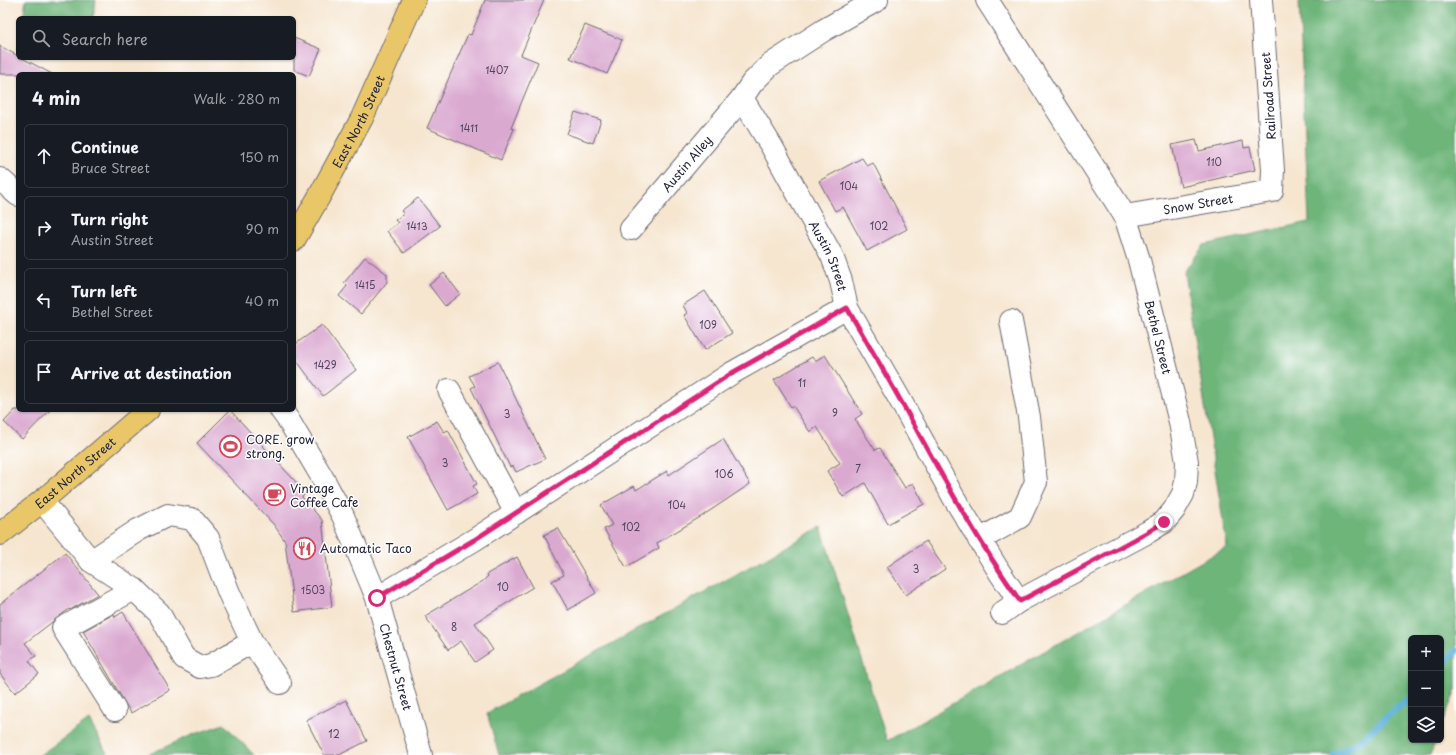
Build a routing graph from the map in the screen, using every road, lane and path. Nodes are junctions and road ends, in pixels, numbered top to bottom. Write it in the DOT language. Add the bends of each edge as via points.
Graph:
graph roads {
  1 [pos="414,0"];
  2 [pos="877,0"];
  3 [pos="987,0"];
  4 [pos="1261,0"];
  5 [pos="742,98"];
  6 [pos="0,179"];
  7 [pos="1272,191"];
  8 [pos="16,193"];
  9 [pos="1125,216"];
  10 [pos="631,229"];
  11 [pos="296,237"];
  12 [pos="847,308"];
  13 [pos="1011,321"];
  14 [pos="449,390"];
  15 [pos="146,412"];
  16 [pos="282,412"];
  17 [pos="42,502"];
  18 [pos="516,513"];
  19 [pos="0,534"];
  20 [pos="980,540"];
  21 [pos="91,561"];
  22 [pos="134,589"];
  23 [pos="377,598"];
  24 [pos="1020,601"];
  25 [pos="1002,613"];
  26 [pos="252,642"];
  27 [pos="280,683"];
  28 [pos="115,710"];
  29 [pos="421,755"];
  1 -- 11 [label="main road, East North Street" via="362,118"];
  2 -- 5 [label="street" via="770,65 752,83"];
  3 -- 9 [label="street, Bethel Street"];
  4 -- 7 [label="street, Railroad Street" via="1273,170"];
  5 -- 10 [label="street, Austin Alley"];
  5 -- 12 [label="street, Austin Street" via="832,256"];
  6 -- 8 [label="street"];
  7 -- 9 [label="street, Snow Street"];
  9 -- 24 [label="street, Bethel Street" via="1139,260 1180,422 1187,462 1183,494 1164,522"];
  12 -- 18 [label="street" via="732,373"];
  12 -- 20 [label="street, Austin Street"];
  13 -- 20 [label="street" via="1029,417 1036,482 1020,517"];
  14 -- 18 [label="street"];
  15 -- 17 [label="main road, East North Street"];
  16 -- 23 [label="street, Chestnut Street" via="343,516"];
  17 -- 19 [label="main road, East North Street"];
  17 -- 21 [label="street"];
  18 -- 23 [label="street"];
  20 -- 24 [label="street, Austin Street"];
  21 -- 22 [label="street"];
  21 -- 26 [label="street" via="138,530 168,515 192,519 208,538"];
  22 -- 26 [label="street" via="159,613 184,658 200,667 211,666"];
  22 -- 28 [label="street" via="63,628"];
  23 -- 29 [label="street, Chestnut Street"];
  24 -- 25 [label="street, Bethel Street"];
  26 -- 27 [label="street"];
}
